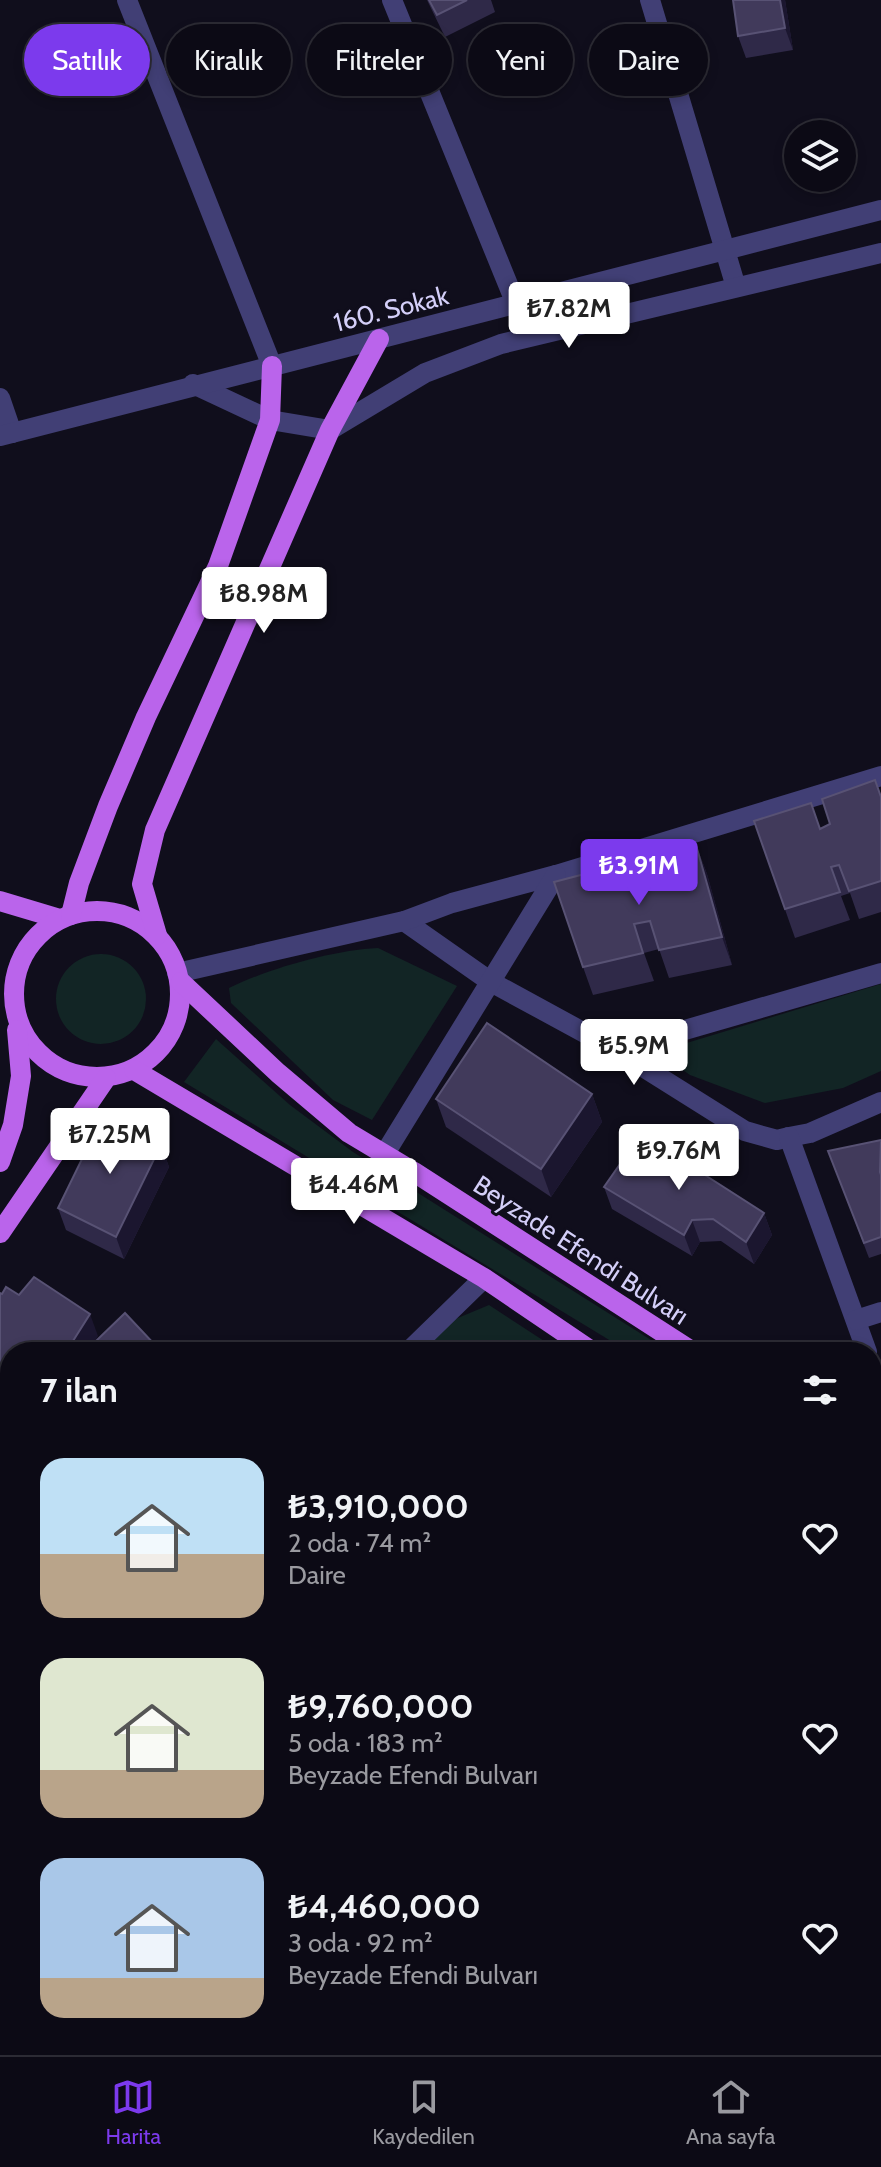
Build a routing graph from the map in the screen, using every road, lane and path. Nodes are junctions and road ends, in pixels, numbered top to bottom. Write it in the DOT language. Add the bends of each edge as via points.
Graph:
graph roads {
  1 [pos="127,0"];
  2 [pos="392,0"];
  3 [pos="650,0"];
  4 [pos="881,210"];
  5 [pos="725,252"];
  6 [pos="881,253"];
  7 [pos="736,287"];
  8 [pos="516,304"];
  9 [pos="379,339"];
  10 [pos="272,366"];
  11 [pos="193,384"];
  12 [pos="0,398"];
  13 [pos="270,420"];
  14 [pos="330,430"];
  15 [pos="6,434"];
  16 [pos="881,776"];
  17 [pos="556,875"];
  18 [pos="0,901"];
  19 [pos="65,917"];
  20 [pos="404,921"];
  21 [pos="157,935"];
  22 [pos="881,973"];
  23 [pos="179,977"];
  24 [pos="491,982"];
  25 [pos="10,1003"];
  26 [pos="616,1050"];
  27 [pos="134,1070"];
  28 [pos="106,1078"];
  29 [pos="881,1102"];
  30 [pos="789,1137"];
  31 [pos="384,1155"];
  32 [pos="0,1162"];
  33 [pos="0,1233"];
  34 [pos="484,1278"];
  35 [pos="881,1312"];
  36 [pos="856,1320"];
  37 [pos="418,1342"];
  38 [pos="578,1342"];
  39 [pos="677,1342"];
  40 [pos="864,1342"];
  1 -- 10 [label="street"];
  2 -- 8 [label="street"];
  3 -- 5 [label="street"];
  4 -- 5 [label="street, 160. Sokak"];
  5 -- 7 [label="street"];
  5 -- 8 [label="street, 160. Sokak"];
  6 -- 7 [label="street"];
  7 -- 14 [label="street" via="501,344 425,373"];
  8 -- 9 [label="street, 160. Sokak"];
  9 -- 10 [label="street, 160. Sokak"];
  9 -- 14 [label="main road"];
  10 -- 11 [label="street, 160. Sokak"];
  10 -- 13 [label="main road"];
  11 -- 13 [label="street"];
  11 -- 15 [label="street, 160. Sokak"];
  12 -- 15 [label="street"];
  13 -- 14 [label="street"];
  13 -- 19 [label="main road" via="218,566 146,717"];
  14 -- 21 [label="main road" via="155,830 142,884"];
  16 -- 17 [label="street"];
  17 -- 20 [label="street"];
  17 -- 24 [label="street"];
  18 -- 19 [label="main road"];
  19 -- 21 [label="main road" via="111,912 136,920"];
  19 -- 25 [label="main road" via="36,936 20,961"];
  20 -- 23 [label="street"];
  20 -- 24 [label="street"];
  21 -- 23 [label="main road"];
  22 -- 26 [label="street"];
  23 -- 27 [label="main road" via="180,1008 171,1033 156,1055"];
  23 -- 31 [label="main road, Beyzade Efendi Bulvarı" via="278,1073 349,1133"];
  24 -- 26 [label="street"];
  24 -- 31 [label="street"];
  25 -- 28 [label="main road" via="29,1044 50,1065 77,1076"];
  25 -- 32 [label="main road" via="21,1076"];
  26 -- 30 [label="street" via="745,1131 777,1140"];
  27 -- 28 [label="main road"];
  27 -- 34 [label="main road"];
  28 -- 33 [label="main road"];
  29 -- 30 [label="street"];
  30 -- 36 [label="street"];
  31 -- 39 [label="main road, Beyzade Efendi Bulvarı"];
  34 -- 37 [label="street"];
  34 -- 38 [label="main road"];
  35 -- 36 [label="street"];
  36 -- 40 [label="street"];
}
